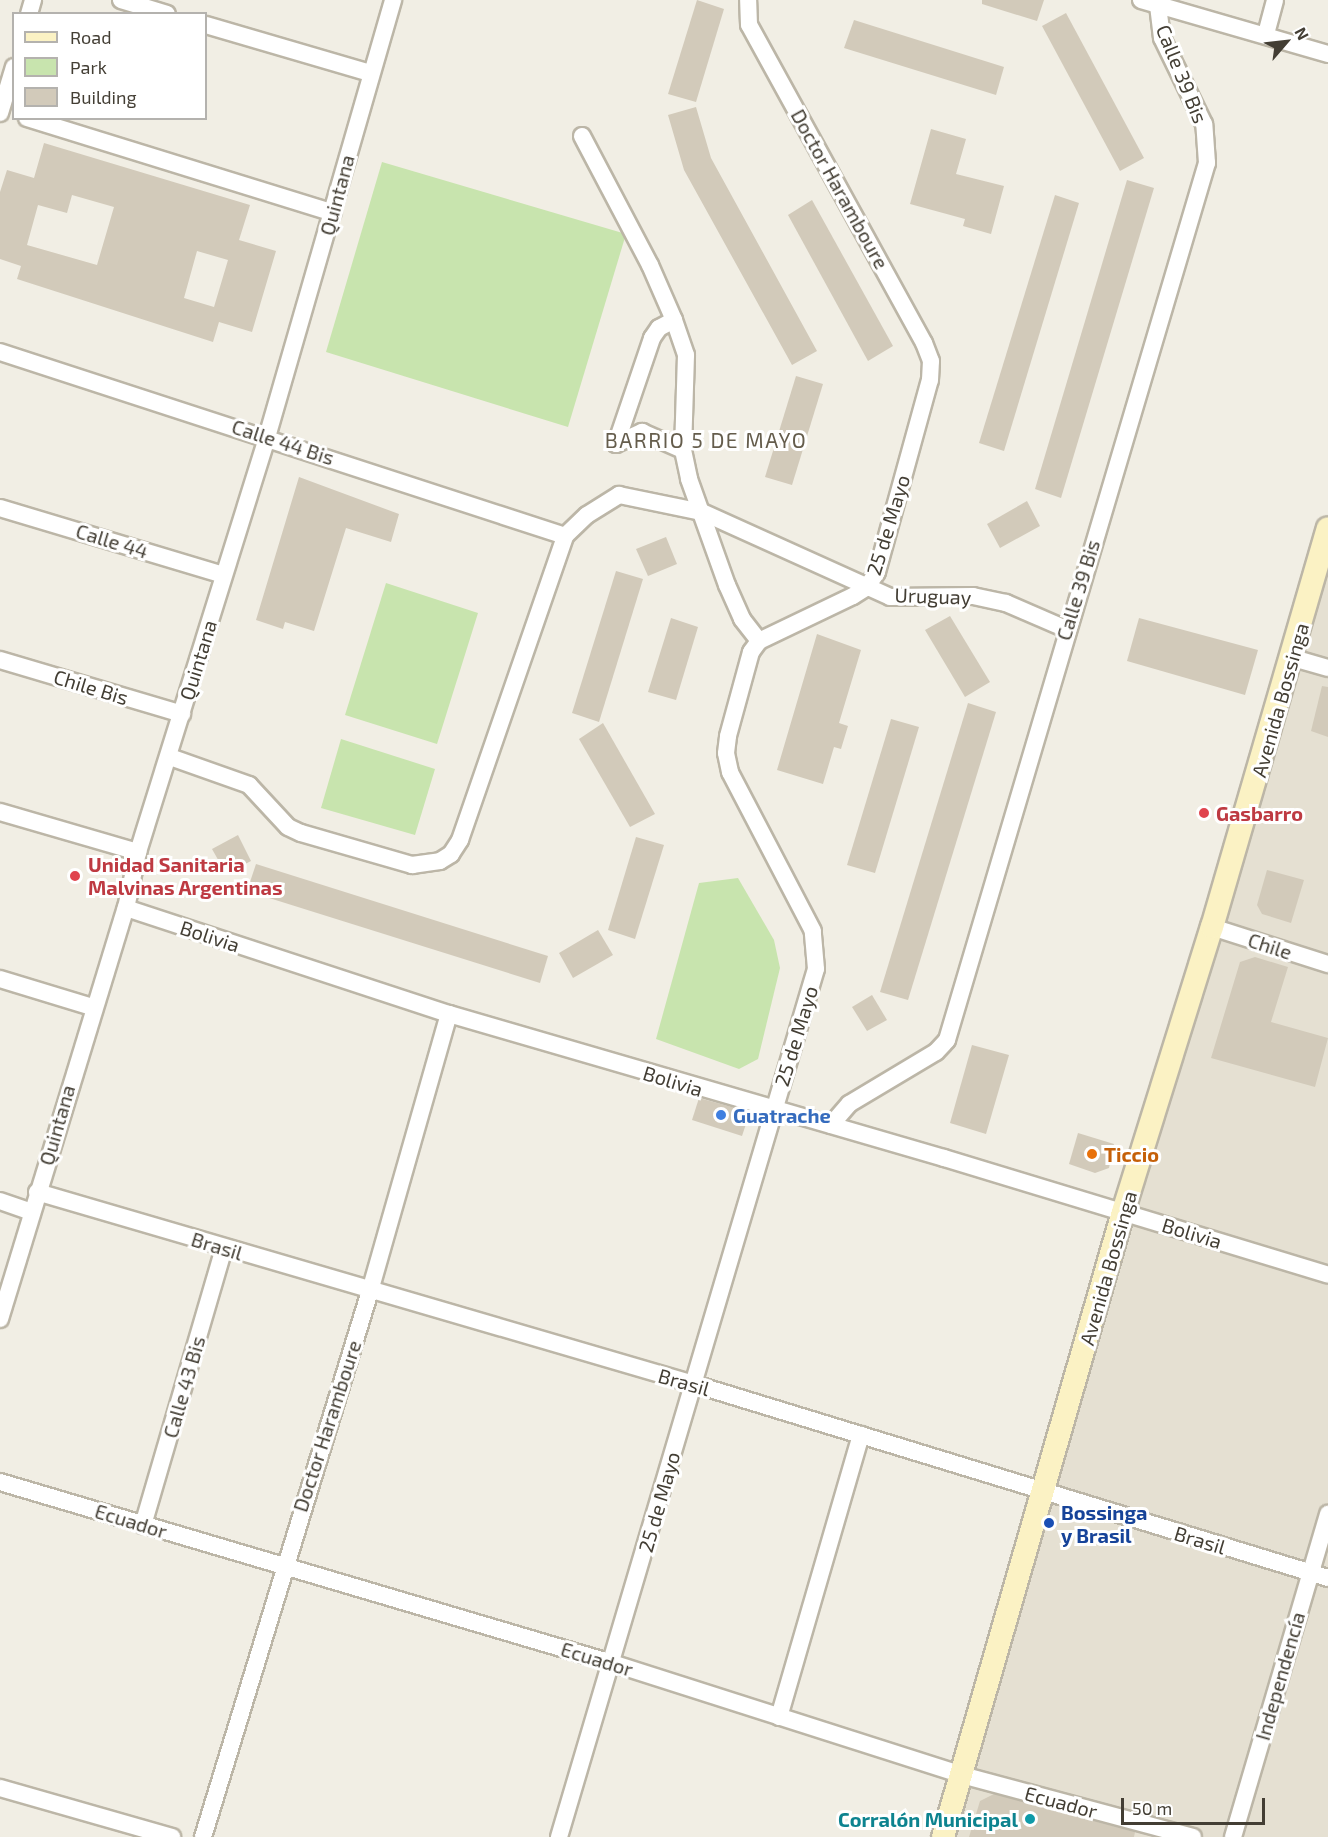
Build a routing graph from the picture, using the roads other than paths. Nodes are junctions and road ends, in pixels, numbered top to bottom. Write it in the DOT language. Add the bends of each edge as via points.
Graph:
graph roads {
  1 [pos="122,0"];
  2 [pos="393,0"];
  3 [pos="748,0"];
  4 [pos="1141,0"];
  5 [pos="1275,0"];
  6 [pos="1158,6"];
  7 [pos="161,12"];
  8 [pos="207,25"];
  9 [pos="1266,34"];
  10 [pos="1328,54"];
  11 [pos="12,73"];
  12 [pos="370,73"];
  13 [pos="0,111"];
  14 [pos="33,120"];
  15 [pos="582,136"];
  16 [pos="333,213"];
  17 [pos="674,320"];
  18 [pos="0,352"];
  19 [pos="930,380"];
  20 [pos="267,436"];
  21 [pos="683,450"];
  22 [pos="0,507"];
  23 [pos="702,512"];
  24 [pos="1328,529"];
  25 [pos="565,536"];
  26 [pos="223,575"];
  27 [pos="866,588"];
  28 [pos="1066,630"];
  29 [pos="759,641"];
  30 [pos="1293,658"];
  31 [pos="0,660"];
  32 [pos="1328,668"];
  33 [pos="182,714"];
  34 [pos="170,758"];
  35 [pos="0,812"];
  36 [pos="138,852"];
  37 [pos="126,908"];
  38 [pos="1212,927"];
  39 [pos="1328,964"];
  40 [pos="0,979"];
  41 [pos="92,1007"];
  42 [pos="449,1014"];
  43 [pos="773,1111"];
  44 [pos="831,1125"];
  45 [pos="38,1192"];
  46 [pos="0,1201"];
  47 [pos="32,1212"];
  48 [pos="1123,1212"];
  49 [pos="224,1248"];
  50 [pos="1328,1275"];
  51 [pos="370,1291"];
  52 [pos="0,1319"];
  53 [pos="694,1384"];
  54 [pos="861,1436"];
  55 [pos="0,1482"];
  56 [pos="1045,1493"];
  57 [pos="1328,1514"];
  58 [pos="143,1525"];
  59 [pos="282,1567"];
  60 [pos="1311,1573"];
  61 [pos="1328,1578"];
  62 [pos="612,1664"];
  63 [pos="779,1717"];
  64 [pos="962,1775"];
  65 [pos="0,1788"];
  66 [pos="164,1836"];
  67 [pos="202,1837"];
  68 [pos="559,1837"];
  69 [pos="943,1837"];
  70 [pos="1193,1837"];
  71 [pos="1233,1837"];
  1 -- 7 [label="street"];
  2 -- 12 [label="street, Quintana"];
  3 -- 19 [label="street, Doctor Haramboure" via="749,25 924,343 931,361"];
  4 -- 6 [label="street"];
  5 -- 9 [label="street"];
  6 -- 9 [label="street"];
  6 -- 28 [label="street, Calle 39 Bis" via="1162,38 1204,124 1207,163"];
  8 -- 12 [label="street"];
  9 -- 10 [label="street"];
  11 -- 13 [label="street"];
  12 -- 16 [label="street, Quintana"];
  14 -- 16 [label="street"];
  15 -- 17 [label="street" via="650,265"];
  16 -- 20 [label="street, Quintana"];
  17 -- 21 [label="street" via="686,356"];
  17 -- 21 [label="street" via="659,328 652,338 616,444 642,432"];
  18 -- 20 [label="street, Calle 44 Bis"];
  19 -- 27 [label="street, 25 de Mayo" via="877,572"];
  20 -- 25 [label="street, Calle 44 Bis"];
  20 -- 26 [label="street, Quintana"];
  21 -- 23 [label="street" via="688,479"];
  22 -- 26 [label="street, Calle 44"];
  23 -- 25 [label="street, Uruguay" via="619,495 587,515"];
  23 -- 27 [label="street, Uruguay"];
  23 -- 29 [label="street" via="742,619"];
  24 -- 30 [label="main road, Avenida Bossinga"];
  25 -- 34 [label="street" via="460,840 451,854 440,861 412,865 301,833 288,827 249,785"];
  26 -- 33 [label="street, Quintana"];
  27 -- 28 [label="street, Uruguay" via="890,597 973,596 1006,603"];
  27 -- 29 [label="street, 25 de Mayo"];
  28 -- 44 [label="street, Calle 39 Bis" via="947,1040 936,1052 849,1104"];
  29 -- 43 [label="street, 25 de Mayo" via="750,652 726,753 730,772 813,932 817,951 816,969"];
  30 -- 32 [label="street"];
  30 -- 38 [label="main road, Avenida Bossinga"];
  31 -- 33 [label="street, Chile Bis"];
  33 -- 34 [label="street, Quintana"];
  34 -- 36 [label="street, Quintana"];
  35 -- 36 [label="street"];
  36 -- 37 [label="street, Quintana"];
  37 -- 41 [label="street, Quintana"];
  37 -- 42 [label="street, Bolivia"];
  38 -- 39 [label="street, Chile"];
  38 -- 48 [label="main road, Avenida Bossinga"];
  40 -- 41 [label="street"];
  41 -- 45 [label="street, Quintana"];
  42 -- 43 [label="street, Bolivia"];
  42 -- 51 [label="street, Doctor Haramboure"];
  43 -- 44 [label="street, Bolivia"];
  43 -- 53 [label="street, 25 de Mayo"];
  44 -- 48 [label="street, Bolivia"];
  45 -- 47 [label="street, Quintana"];
  45 -- 49 [label="street, Brasil"];
  46 -- 47 [label="street"];
  47 -- 52 [label="street, Quintana"];
  48 -- 50 [label="street, Bolivia"];
  48 -- 56 [label="main road, Avenida Bossinga"];
  49 -- 51 [label="street, Brasil"];
  49 -- 58 [label="street, Calle 43 Bis"];
  51 -- 53 [label="street, Brasil"];
  51 -- 59 [label="street, Doctor Haramboure"];
  53 -- 54 [label="street, Brasil"];
  53 -- 62 [label="street, 25 de Mayo"];
  54 -- 56 [label="street, Brasil"];
  54 -- 63 [label="street"];
  55 -- 58 [label="street, Ecuador"];
  56 -- 60 [label="street, Brasil"];
  56 -- 64 [label="main road, Avenida Bossinga"];
  57 -- 60 [label="street, Independencía"];
  58 -- 59 [label="street, Ecuador"];
  59 -- 62 [label="street, Ecuador"];
  59 -- 67 [label="street, Doctor Haramboure"];
  60 -- 61 [label="street, Brasil"];
  60 -- 71 [label="street, Independencía"];
  62 -- 63 [label="street, Ecuador"];
  62 -- 68 [label="street, 25 de Mayo"];
  63 -- 64 [label="street, Ecuador"];
  64 -- 69 [label="main road, Avenida Bossinga"];
  64 -- 70 [label="street, Ecuador"];
  65 -- 66 [label="street"];
}
